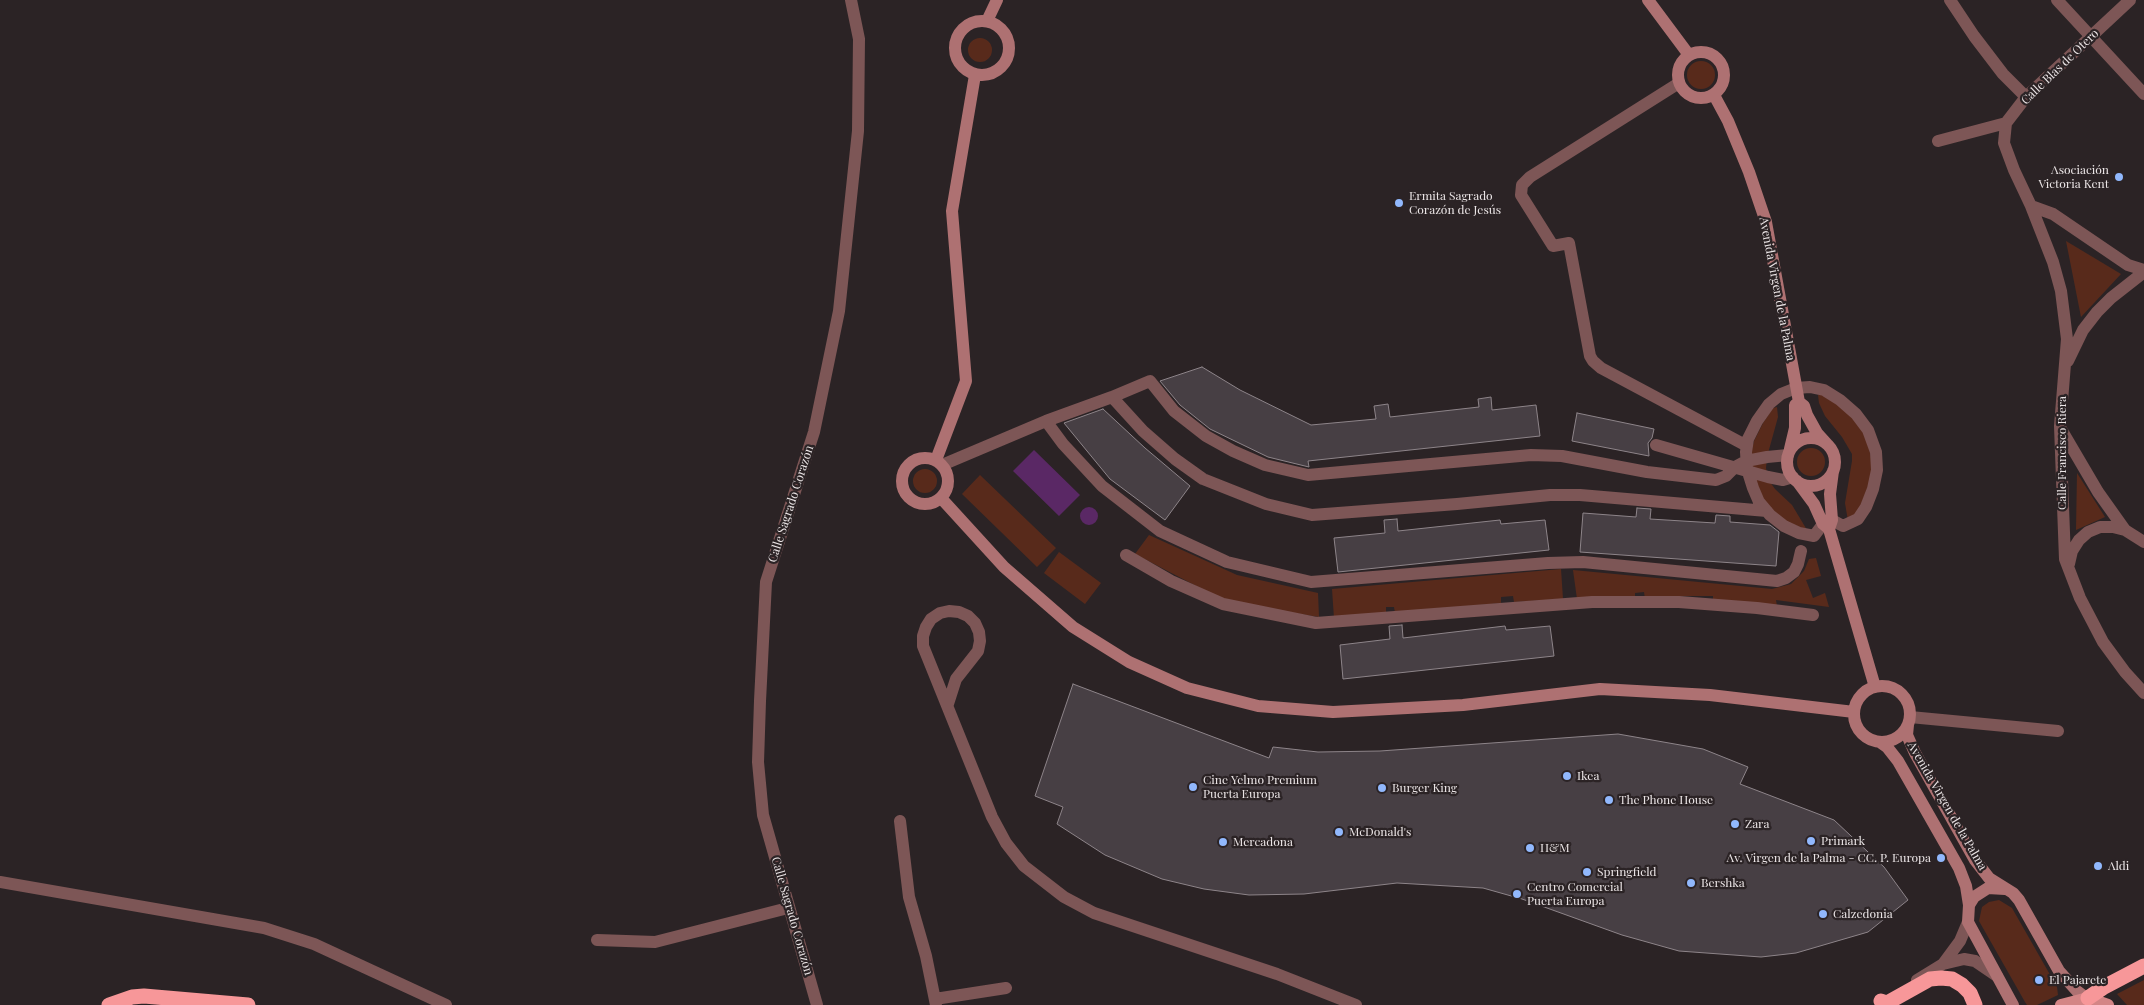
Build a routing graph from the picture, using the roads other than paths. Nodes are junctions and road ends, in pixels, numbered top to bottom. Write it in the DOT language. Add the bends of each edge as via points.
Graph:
graph roads {
  1 [pos="851,0"];
  2 [pos="997,0"];
  3 [pos="1648,0"];
  4 [pos="1950,0"];
  5 [pos="2057,0"];
  6 [pos="2130,0"];
  7 [pos="987,21"];
  8 [pos="2090,37"];
  9 [pos="1689,55"];
  10 [pos="975,75"];
  11 [pos="1678,83"];
  12 [pos="2144,94"];
  13 [pos="1714,95"];
  14 [pos="2026,97"];
  15 [pos="2006,123"];
  16 [pos="1938,141"];
  17 [pos="2031,206"];
  18 [pos="2144,271"];
  19 [pos="2063,370"];
  20 [pos="1796,388"];
  21 [pos="1112,397"];
  22 [pos="1799,402"];
  23 [pos="1046,421"];
  24 [pos="2060,426"];
  25 [pos="1827,444"];
  26 [pos="1656,445"];
  27 [pos="1746,446"];
  28 [pos="1789,454"];
  29 [pos="939,462"];
  30 [pos="1747,466"];
  31 [pos="1735,467"];
  32 [pos="1833,471"];
  33 [pos="1794,478"];
  34 [pos="941,498"];
  35 [pos="1767,511"];
  36 [pos="1828,524"];
  37 [pos="2125,530"];
  38 [pos="2144,542"];
  39 [pos="1801,551"];
  40 [pos="1126,555"];
  41 [pos="2071,577"];
  42 [pos="1813,615"];
  43 [pos="1875,687"];
  44 [pos="2144,693"];
  45 [pos="948,704"];
  46 [pos="1854,712"];
  47 [pos="1909,721"];
  48 [pos="2058,731"];
  49 [pos="1880,742"];
  50 [pos="900,820"];
  51 [pos="0,882"];
  52 [pos="2005,889"];
  53 [pos="1970,905"];
  54 [pos="788,908"];
  55 [pos="1968,922"];
  56 [pos="597,940"];
  57 [pos="1943,964"];
  58 [pos="2144,966"];
  59 [pos="1999,978"];
  60 [pos="1006,988"];
  61 [pos="2087,998"];
  62 [pos="935,1002"];
  63 [pos="1877,1003"];
  64 [pos="108,1005"];
  65 [pos="248,1005"];
  66 [pos="446,1005"];
  67 [pos="817,1005"];
  68 [pos="1356,1005"];
  69 [pos="1974,1005"];
  70 [pos="2014,1005"];
  71 [pos="2061,1005"];
  72 [pos="2108,1005"];
  1 -- 54 [label="street, Calle Sagrado Corazón" via="859,39 858,131 839,311 814,432 766,582 758,762 763,815"];
  2 -- 7 [label="street"];
  3 -- 9 [label="street"];
  4 -- 14 [label="street" via="2003,74"];
  5 -- 8 [label="street"];
  6 -- 8 [label="street, Calle Blas de Otero"];
  7 -- 10 [label="street" via="969,24 956,38 955,56 966,71"];
  7 -- 10 [label="street" via="1002,29 1009,54 1006,62 992,74"];
  8 -- 12 [label="street"];
  8 -- 14 [label="street, Calle Blas de Otero"];
  9 -- 11 [label="street" via="1680,64"];
  9 -- 13 [label="street" via="1704,52 1722,66 1723,82"];
  10 -- 29 [label="street" via="952,211 966,381"];
  11 -- 13 [label="street" via="1687,95 1694,98"];
  11 -- 27 [label="street" via="1524,181 1520,190 1553,246 1569,242 1590,356 1596,365"];
  13 -- 20 [label="street, Avenida Virgen de la Palma" via="1749,172 1766,222"];
  14 -- 15 [label="street, Calle Blas de Otero"];
  15 -- 16 [label="street"];
  15 -- 17 [label="street, Calle Francisco Riera" via="2004,143"];
  17 -- 18 [label="street" via="2053,214 2128,265"];
  17 -- 19 [label="street, Calle Francisco Riera" via="2061,291 2067,339"];
  18 -- 19 [label="street" via="2097,312 2083,330"];
  19 -- 24 [label="street, Calle Francisco Riera"];
  20 -- 22 [label="street, Avenida Virgen de la Palma"];
  20 -- 27 [label="street" via="1769,404 1756,422"];
  20 -- 36 [label="street" via="1824,390 1840,400 1868,430 1876,452 1877,470 1866,507 1858,519 1843,526"];
  21 -- 23 [label="street"];
  21 -- 31 [label="street" via="1150,381 1174,411 1206,436 1265,465 1308,475 1531,455 1570,457 1647,472 1716,480"];
  21 -- 35 [label="street" via="1162,448 1204,479 1266,504 1312,515 1580,494"];
  22 -- 25 [label="street, Avenida Virgen de la Palma"];
  22 -- 28 [label="street, Avenida Virgen de la Palma" via="1795,405 1795,428"];
  23 -- 29 [label="street"];
  23 -- 39 [label="street" via="1102,486 1160,531 1227,562 1311,582 1583,562 1777,582 1794,572"];
  24 -- 37 [label="street" via="2098,492"];
  24 -- 41 [label="street, Calle Francisco Riera" via="2065,559"];
  25 -- 28 [label="street" via="1806,438 1799,441"];
  25 -- 32 [label="street" via="1834,456"];
  26 -- 31 [label="street"];
  27 -- 30 [label="street"];
  28 -- 30 [label="street" via="1767,456"];
  28 -- 33 [label="street" via="1788,467"];
  29 -- 34 [label="street" via="948,478"];
  29 -- 34 [label="street" via="921,458 914,461 904,472 902,480 907,494 919,503 927,504"];
  30 -- 31 [label="street"];
  30 -- 33 [label="street" via="1783,480"];
  30 -- 35 [label="street" via="1753,488"];
  32 -- 33 [label="street" via="1817,485 1809,486"];
  32 -- 36 [label="street"];
  33 -- 36 [label="street"];
  34 -- 46 [label="street" via="1004,567 1073,627 1129,662 1187,688 1258,706 1333,712 1463,705 1600,690 1710,695"];
  35 -- 36 [label="street" via="1784,526 1799,533 1814,536"];
  36 -- 43 [label="street"];
  37 -- 38 [label="street"];
  37 -- 41 [label="street" via="2113,526 2100,527 2083,536 2072,552 2069,564"];
  40 -- 42 [label="street" via="1171,581 1223,604 1316,623 1592,602 1679,602"];
  41 -- 44 [label="street, Calle Francisco Riera" via="2103,642"];
  43 -- 46 [label="street" via="1860,696"];
  43 -- 47 [label="street" via="1892,688 1900,693 1906,700"];
  45 -- 45 [label="street" via="956,678 978,651 980,641 979,632 968,616 949,611 932,619 923,636 923,646"];
  45 -- 68 [label="street" via="992,817 1006,842 1024,866 1064,897 1094,913 1277,974"];
  46 -- 49 [label="street" via="1858,729 1864,736"];
  47 -- 48 [label="street"];
  47 -- 49 [label="street" via="1896,738"];
  47 -- 52 [label="street, Avenida Virgen de la Palma" via="1907,735 1913,748 1975,860 1989,878"];
  49 -- 53 [label="street, Avenida Virgen de la Palma" via="1898,761 1959,868"];
  50 -- 62 [label="street" via="909,897"];
  51 -- 66 [label="street" via="264,928 314,944"];
  52 -- 53 [label="street" via="1988,888 1980,892"];
  52 -- 61 [label="street, Avenida Virgen de la Palma" via="2019,900 2059,971"];
  53 -- 55 [label="street, Avenida Virgen de la Palma"];
  54 -- 56 [label="street" via="655,942"];
  54 -- 67 [label="street, Calle Sagrado Corazón"];
  55 -- 57 [label="street" via="1960,941"];
  55 -- 59 [label="street"];
  57 -- 59 [label="street" via="1964,959 1975,961"];
  57 -- 63 [label="street"];
  58 -- 61 [label="highway"];
  59 -- 70 [label="street"];
  60 -- 62 [label="street"];
  61 -- 71 [label="main road"];
  61 -- 72 [label="main road"];
  63 -- 69 [label="highway" via="1887,1003 1930,979 1941,978 1952,979 1962,985 1970,993"];
  64 -- 65 [label="highway" via="144,996"];
}
